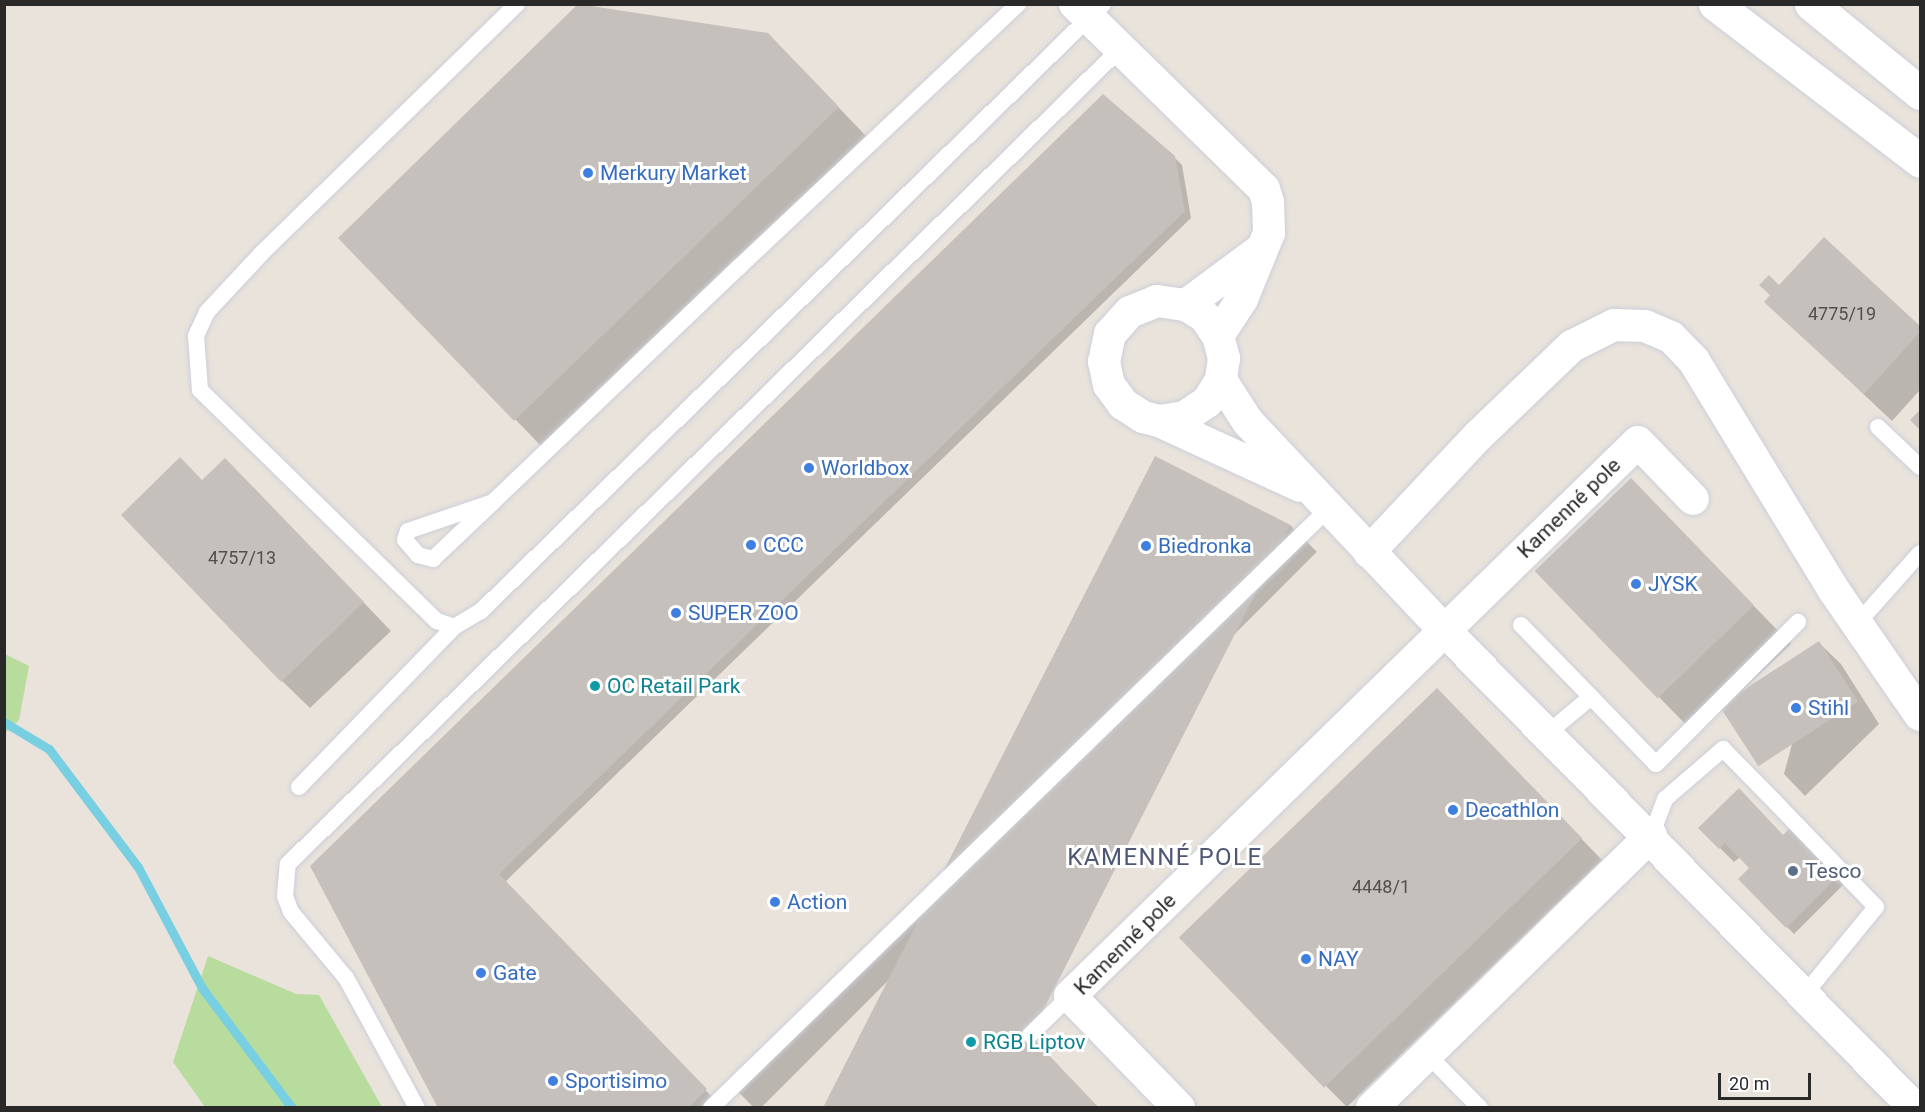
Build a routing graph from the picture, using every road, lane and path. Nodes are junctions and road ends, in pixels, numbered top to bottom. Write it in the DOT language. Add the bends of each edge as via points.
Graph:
graph roads {
  1 [pos="517,4"];
  2 [pos="1018,4"];
  3 [pos="1715,4"];
  4 [pos="1811,4"];
  5 [pos="1089,10"];
  6 [pos="1120,49"];
  7 [pos="1920,93"];
  8 [pos="1920,161"];
  9 [pos="1262,248"];
  10 [pos="1186,305"];
  11 [pos="1218,336"];
  12 [pos="1221,380"];
  13 [pos="1159,421"];
  14 [pos="1878,427"];
  15 [pos="1920,466"];
  16 [pos="1693,499"];
  17 [pos="1322,500"];
  18 [pos="493,502"];
  19 [pos="1369,552"];
  20 [pos="1920,553"];
  21 [pos="1798,622"];
  22 [pos="1521,625"];
  23 [pos="1856,625"];
  24 [pos="454,627"];
  25 [pos="1444,630"];
  26 [pos="1591,697"];
  27 [pos="1920,715"];
  28 [pos="1548,733"];
  29 [pos="299,787"];
  30 [pos="1651,836"];
  31 [pos="1804,995"];
  32 [pos="1070,996"];
  33 [pos="1030,1035"];
  34 [pos="1426,1053"];
  35 [pos="1915,1099"];
  36 [pos="417,1107"];
  37 [pos="711,1107"];
  38 [pos="1179,1107"];
  39 [pos="1372,1107"];
  40 [pos="1480,1107"];
  1 -- 24 [label="lane" via="261,254 207,312 196,336 200,390 437,621"];
  2 -- 18 [label="lane"];
  3 -- 8 [label="main road"];
  4 -- 7 [label="main road"];
  5 -- 6 [label="street"];
  5 -- 24 [label="lane" via="481,611"];
  6 -- 9 [label="street" via="1264,189 1269,219"];
  6 -- 36 [label="lane" via="288,864 285,896 291,912 346,978"];
  9 -- 10 [label="street"];
  9 -- 11 [label="street" via="1242,299"];
  10 -- 11 [label="street" via="1205,317"];
  10 -- 13 [label="street" via="1157,301 1130,312 1110,334 1104,362 1109,385 1123,404 1143,417"];
  11 -- 12 [label="street" via="1224,358"];
  12 -- 13 [label="street" via="1207,402 1185,417"];
  12 -- 17 [label="street" via="1248,423"];
  13 -- 17 [label="street"];
  14 -- 15 [label="lane"];
  16 -- 25 [label="street, Kamenné pole" via="1638,442"];
  17 -- 19 [label="street"];
  17 -- 37 [label="lane"];
  18 -- 18 [label="lane" via="433,559 418,555 405,540 408,531"];
  19 -- 23 [label="street" via="1560,356 1594,333 1614,325 1635,324 1671,337 1694,361"];
  19 -- 25 [label="street"];
  20 -- 23 [label="lane"];
  21 -- 26 [label="lane" via="1656,764"];
  22 -- 26 [label="lane"];
  23 -- 27 [label="street"];
  24 -- 29 [label="lane"];
  25 -- 28 [label="street"];
  25 -- 32 [label="street, Kamenné pole"];
  26 -- 28 [label="lane"];
  28 -- 30 [label="street"];
  30 -- 31 [label="street"];
  30 -- 31 [label="lane" via="1665,799 1723,749 1776,803 1876,908"];
  30 -- 34 [label="street"];
  31 -- 35 [label="street"];
  32 -- 33 [label="lane"];
  32 -- 38 [label="street, Kamenné pole"];
  34 -- 39 [label="street"];
  34 -- 40 [label="lane"];
}
